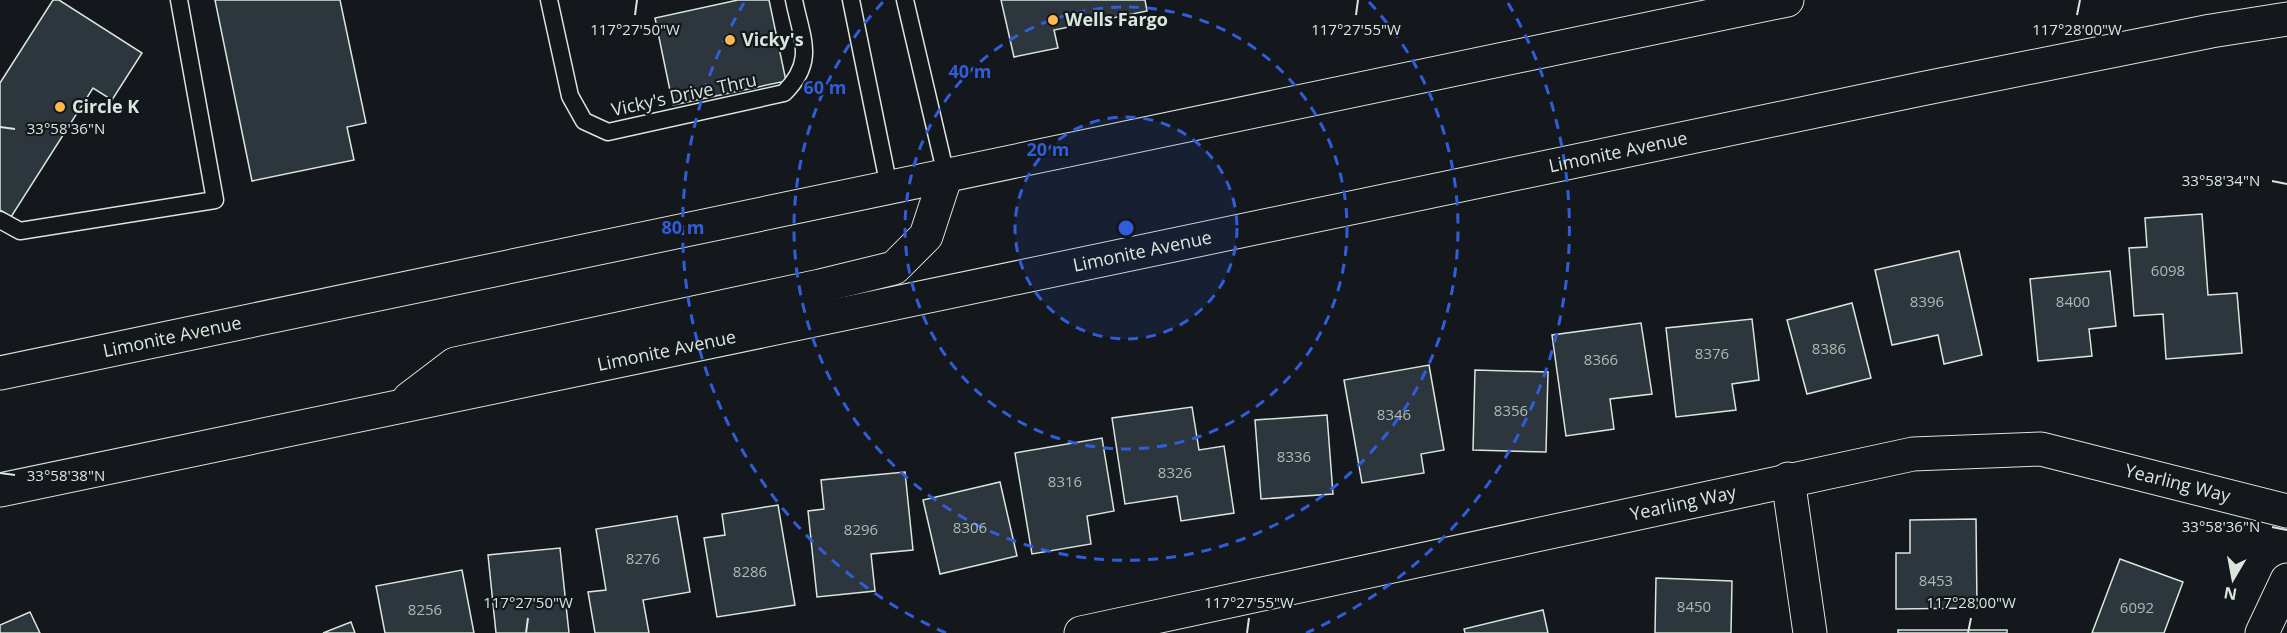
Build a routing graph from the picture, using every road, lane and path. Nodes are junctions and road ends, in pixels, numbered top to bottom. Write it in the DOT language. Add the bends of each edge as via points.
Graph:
graph roads {
  1 [pos="179,0"];
  2 [pos="549,0"];
  3 [pos="794,0"];
  4 [pos="851,0"];
  5 [pos="906,0"];
  6 [pos="1787,0"];
  7 [pos="2287,19"];
  8 [pos="946,175"];
  9 [pos="889,187"];
  10 [pos="0,220"];
  11 [pos="0,373"];
  12 [pos="400,405"];
  13 [pos="1788,479"];
  14 [pos="0,490"];
  15 [pos="2287,511"];
  16 [pos="2287,580"];
  17 [pos="1081,633"];
  18 [pos="1810,633"];
  19 [pos="2262,633"];
  1 -- 10 [label="lane" via="215,200 20,231"];
  2 -- 3 [label="lane, Vicky's Drive Thru" via="570,96 584,121 608,132 784,93 798,79 806,56"];
  4 -- 9 [label="lane"];
  5 -- 8 [label="lane"];
  6 -- 8 [label="main road, Limonite Avenue"];
  7 -- 12 [label="main road, Limonite Avenue" via="1933,87"];
  8 -- 9 [label="main road, Limonite Avenue"];
  8 -- 12 [label="main road" via="926,236 894,268 455,364"];
  9 -- 11 [label="main road, Limonite Avenue"];
  12 -- 14 [label="main road, Limonite Avenue"];
  13 -- 15 [label="main road, Yearling Way" via="1913,454 2041,449"];
  13 -- 17 [label="main road, Yearling Way"];
  13 -- 18 [label="main road"];
  16 -- 19 [label="main road"];
}
